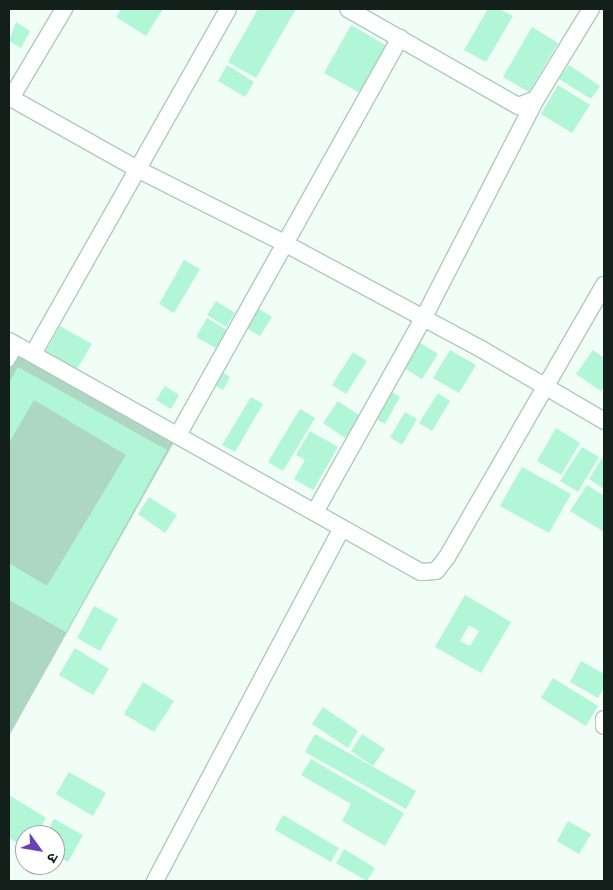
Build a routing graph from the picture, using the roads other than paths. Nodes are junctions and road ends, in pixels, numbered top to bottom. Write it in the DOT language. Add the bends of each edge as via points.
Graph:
graph roads {
  1 [pos="64,9"];
  2 [pos="228,9"];
  3 [pos="348,9"];
  4 [pos="591,9"];
  5 [pos="400,38"];
  6 [pos="10,97"];
  7 [pos="536,99"];
  8 [pos="139,170"];
  9 [pos="286,244"];
  10 [pos="604,285"];
  11 [pos="423,318"];
  12 [pos="13,343"];
  13 [pos="33,354"];
  14 [pos="9,361"];
  15 [pos="546,385"];
  16 [pos="604,421"];
  17 [pos="178,435"];
  18 [pos="315,512"];
  19 [pos="342,528"];
  20 [pos="604,719"];
  21 [pos="604,726"];
  22 [pos="155,881"];
  1 -- 6 [label="street"];
  2 -- 8 [label="street"];
  3 -- 5 [label="street"];
  4 -- 7 [label="street"];
  5 -- 7 [label="street" via="518,106"];
  5 -- 9 [label="street"];
  6 -- 8 [label="street"];
  7 -- 11 [label="street"];
  8 -- 9 [label="street"];
  8 -- 13 [label="street"];
  9 -- 11 [label="street"];
  9 -- 17 [label="street"];
  10 -- 15 [label="street"];
  11 -- 15 [label="street"];
  11 -- 18 [label="street"];
  12 -- 13 [label="street"];
  12 -- 14 [label="lane"];
  13 -- 17 [label="street"];
  15 -- 16 [label="street"];
  15 -- 19 [label="street" via="436,571 422,572"];
  17 -- 18 [label="street"];
  18 -- 19 [label="street"];
  19 -- 22 [label="street"];
  20 -- 21 [label="street"];
}
